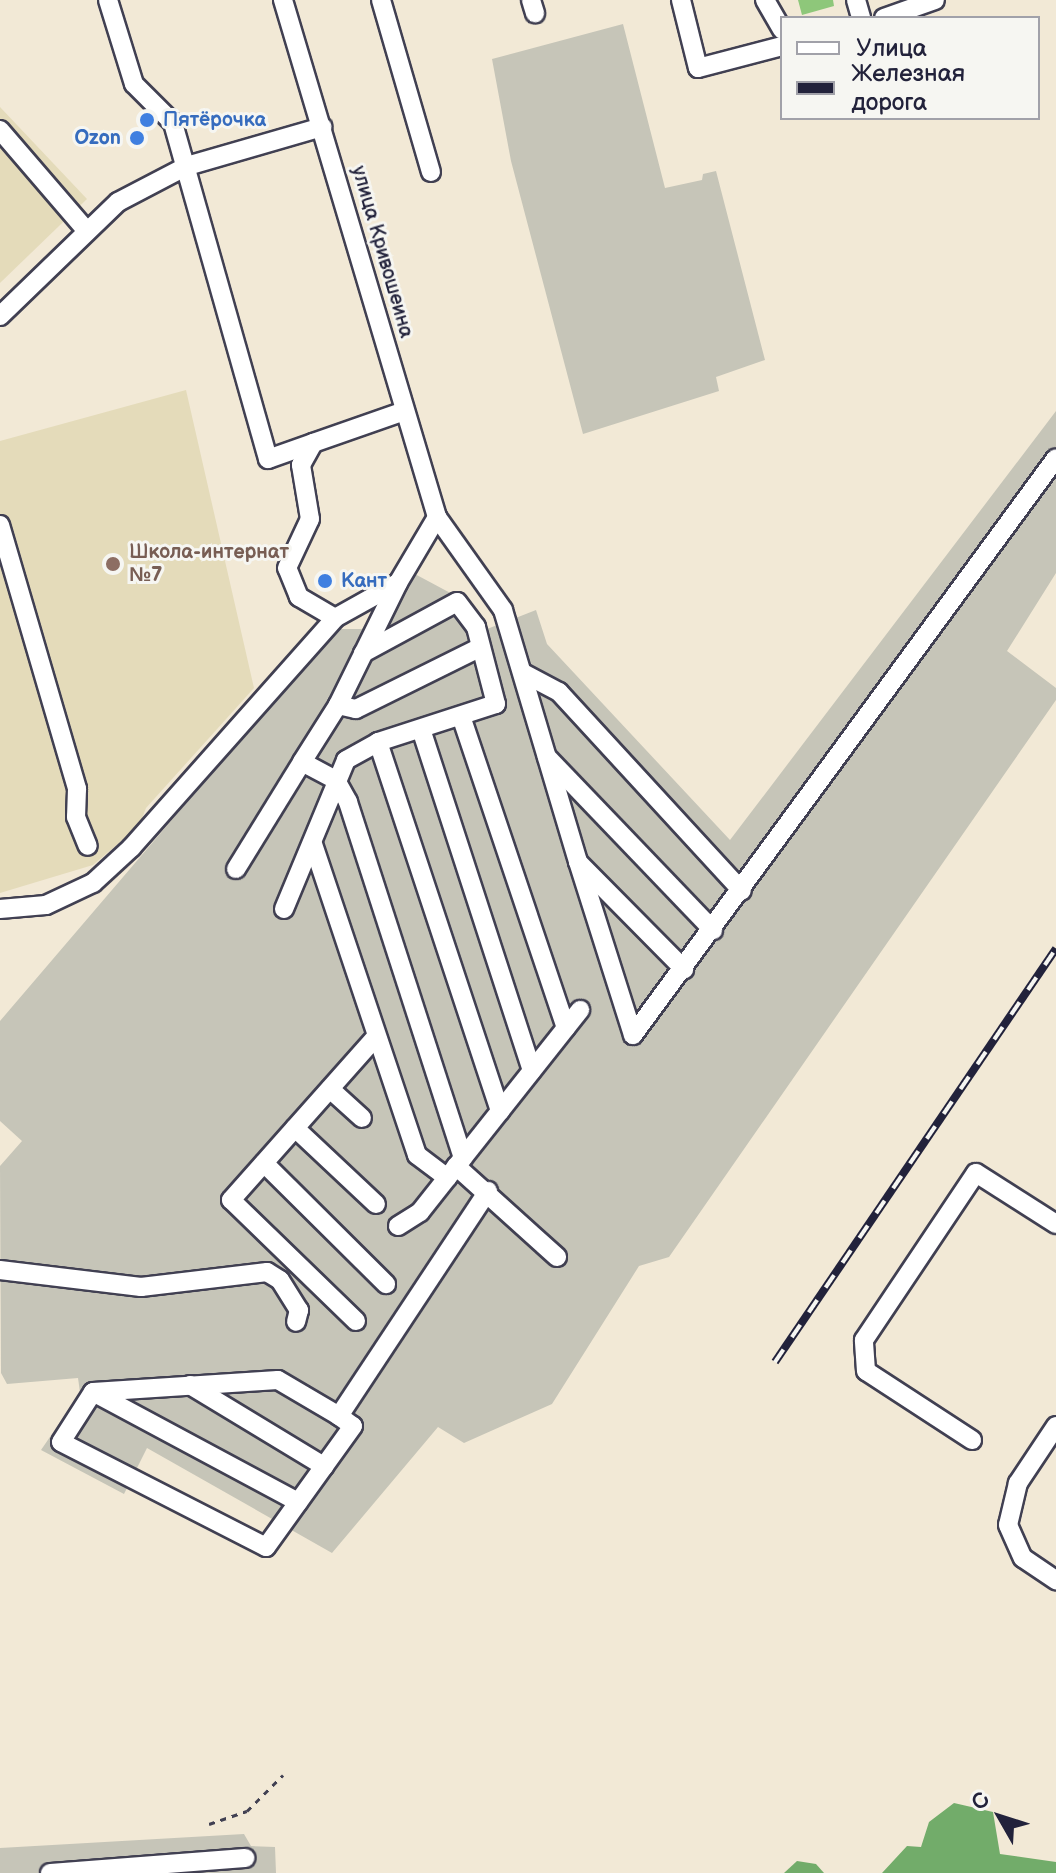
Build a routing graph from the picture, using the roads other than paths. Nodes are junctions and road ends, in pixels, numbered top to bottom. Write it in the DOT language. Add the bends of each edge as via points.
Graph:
graph roads {
  1 [pos="108,0"];
  2 [pos="283,0"];
  3 [pos="381,0"];
  4 [pos="681,0"];
  5 [pos="765,0"];
  6 [pos="935,0"];
  7 [pos="890,16"];
  8 [pos="780,26"];
  9 [pos="780,47"];
  10 [pos="322,127"];
  11 [pos="0,130"];
  12 [pos="187,166"];
  13 [pos="431,172"];
  14 [pos="86,230"];
  15 [pos="0,316"];
  16 [pos="405,411"];
  17 [pos="313,443"];
  18 [pos="1056,458"];
  19 [pos="437,517"];
  20 [pos="0,525"];
  21 [pos="398,583"];
  22 [pos="335,618"];
  23 [pos="479,648"];
  24 [pos="362,653"];
  25 [pos="523,673"];
  26 [pos="338,705"];
  27 [pos="461,716"];
  28 [pos="421,729"];
  29 [pos="378,742"];
  30 [pos="547,757"];
  31 [pos="302,762"];
  32 [pos="336,780"];
  33 [pos="313,844"];
  34 [pos="88,846"];
  35 [pos="578,862"];
  36 [pos="236,869"];
  37 [pos="742,891"];
  38 [pos="0,909"];
  39 [pos="284,909"];
  40 [pos="713,930"];
  41 [pos="684,969"];
  42 [pos="580,1010"];
  43 [pos="566,1028"];
  44 [pos="375,1038"];
  45 [pos="532,1070"];
  46 [pos="330,1089"];
  47 [pos="500,1111"];
  48 [pos="362,1118"];
  49 [pos="295,1128"];
  50 [pos="264,1163"];
  51 [pos="456,1167"];
  52 [pos="488,1191"];
  53 [pos="376,1204"];
  54 [pos="1056,1224"];
  55 [pos="398,1226"];
  56 [pos="557,1257"];
  57 [pos="0,1270"];
  58 [pos="386,1284"];
  59 [pos="356,1321"];
  60 [pos="296,1322"];
  61 [pos="190,1385"];
  62 [pos="93,1392"];
  63 [pos="339,1416"];
  64 [pos="1056,1426"];
  65 [pos="972,1440"];
  66 [pos="1050,1446"];
  67 [pos="324,1466"];
  68 [pos="298,1502"];
  69 [pos="1056,1580"];
  70 [pos="245,1858"];
  71 [pos="50,1873"];
  1 -- 12 [label="street" via="134,84 173,123"];
  2 -- 10 [label="street, улица Кривошеина"];
  3 -- 13 [label="street"];
  4 -- 9 [label="street" via="698,68"];
  5 -- 8 [label="street"];
  6 -- 7 [label="street"];
  10 -- 12 [label="street"];
  10 -- 16 [label="street, улица Кривошеина"];
  11 -- 14 [label="street"];
  12 -- 14 [label="street" via="118,202"];
  12 -- 17 [label="street" via="268,459"];
  14 -- 15 [label="street"];
  16 -- 17 [label="street"];
  16 -- 19 [label="street, улица Кривошеина"];
  17 -- 22 [label="street" via="301,465 310,519 287,568 299,597"];
  18 -- 37 [label="street"];
  19 -- 21 [label="street"];
  19 -- 25 [label="street, улица Кривошеина" via="503,610"];
  20 -- 34 [label="street" via="77,789 76,817"];
  21 -- 22 [label="street"];
  21 -- 24 [label="street"];
  22 -- 38 [label="street" via="131,848 93,883 46,905"];
  23 -- 24 [label="street" via="476,627 457,602"];
  23 -- 26 [label="street" via="356,709"];
  23 -- 27 [label="street" via="496,704"];
  24 -- 26 [label="street"];
  25 -- 30 [label="street, улица Кривошеина"];
  25 -- 37 [label="street" via="559,692"];
  26 -- 31 [label="street"];
  27 -- 28 [label="street"];
  27 -- 43 [label="street"];
  28 -- 29 [label="street"];
  28 -- 45 [label="street"];
  29 -- 32 [label="street" via="346,760"];
  29 -- 47 [label="street"];
  30 -- 35 [label="street, улица Кривошеина"];
  30 -- 40 [label="street"];
  31 -- 32 [label="street"];
  31 -- 36 [label="street"];
  32 -- 33 [label="street"];
  32 -- 51 [label="street"];
  33 -- 39 [label="street"];
  33 -- 44 [label="street"];
  35 -- 41 [label="street"];
  35 -- 41 [label="street, улица Кривошеина" via="633,1035"];
  37 -- 40 [label="street"];
  40 -- 41 [label="street"];
  42 -- 43 [label="street"];
  43 -- 45 [label="street"];
  44 -- 46 [label="street"];
  44 -- 51 [label="street" via="417,1155"];
  45 -- 47 [label="street"];
  46 -- 48 [label="street"];
  46 -- 49 [label="street"];
  47 -- 51 [label="street"];
  49 -- 50 [label="street"];
  49 -- 53 [label="street"];
  50 -- 58 [label="street"];
  50 -- 59 [label="street" via="231,1200"];
  51 -- 52 [label="street"];
  51 -- 55 [label="street" via="420,1212"];
  52 -- 56 [label="street"];
  52 -- 63 [label="street"];
  54 -- 65 [label="street" via="976,1173 864,1340 866,1371"];
  57 -- 60 [label="street" via="141,1287 267,1272 280,1280 299,1310"];
  61 -- 62 [label="street"];
  61 -- 63 [label="street" via="278,1380"];
  61 -- 67 [label="street"];
  62 -- 68 [label="street"];
  62 -- 68 [label="street" via="61,1442 266,1547"];
  63 -- 67 [label="street" via="353,1426"];
  64 -- 66 [label="street"];
  66 -- 69 [label="street" via="1018,1483 1008,1525 1023,1558"];
  67 -- 68 [label="street"];
  70 -- 71 [label="street"];
}
